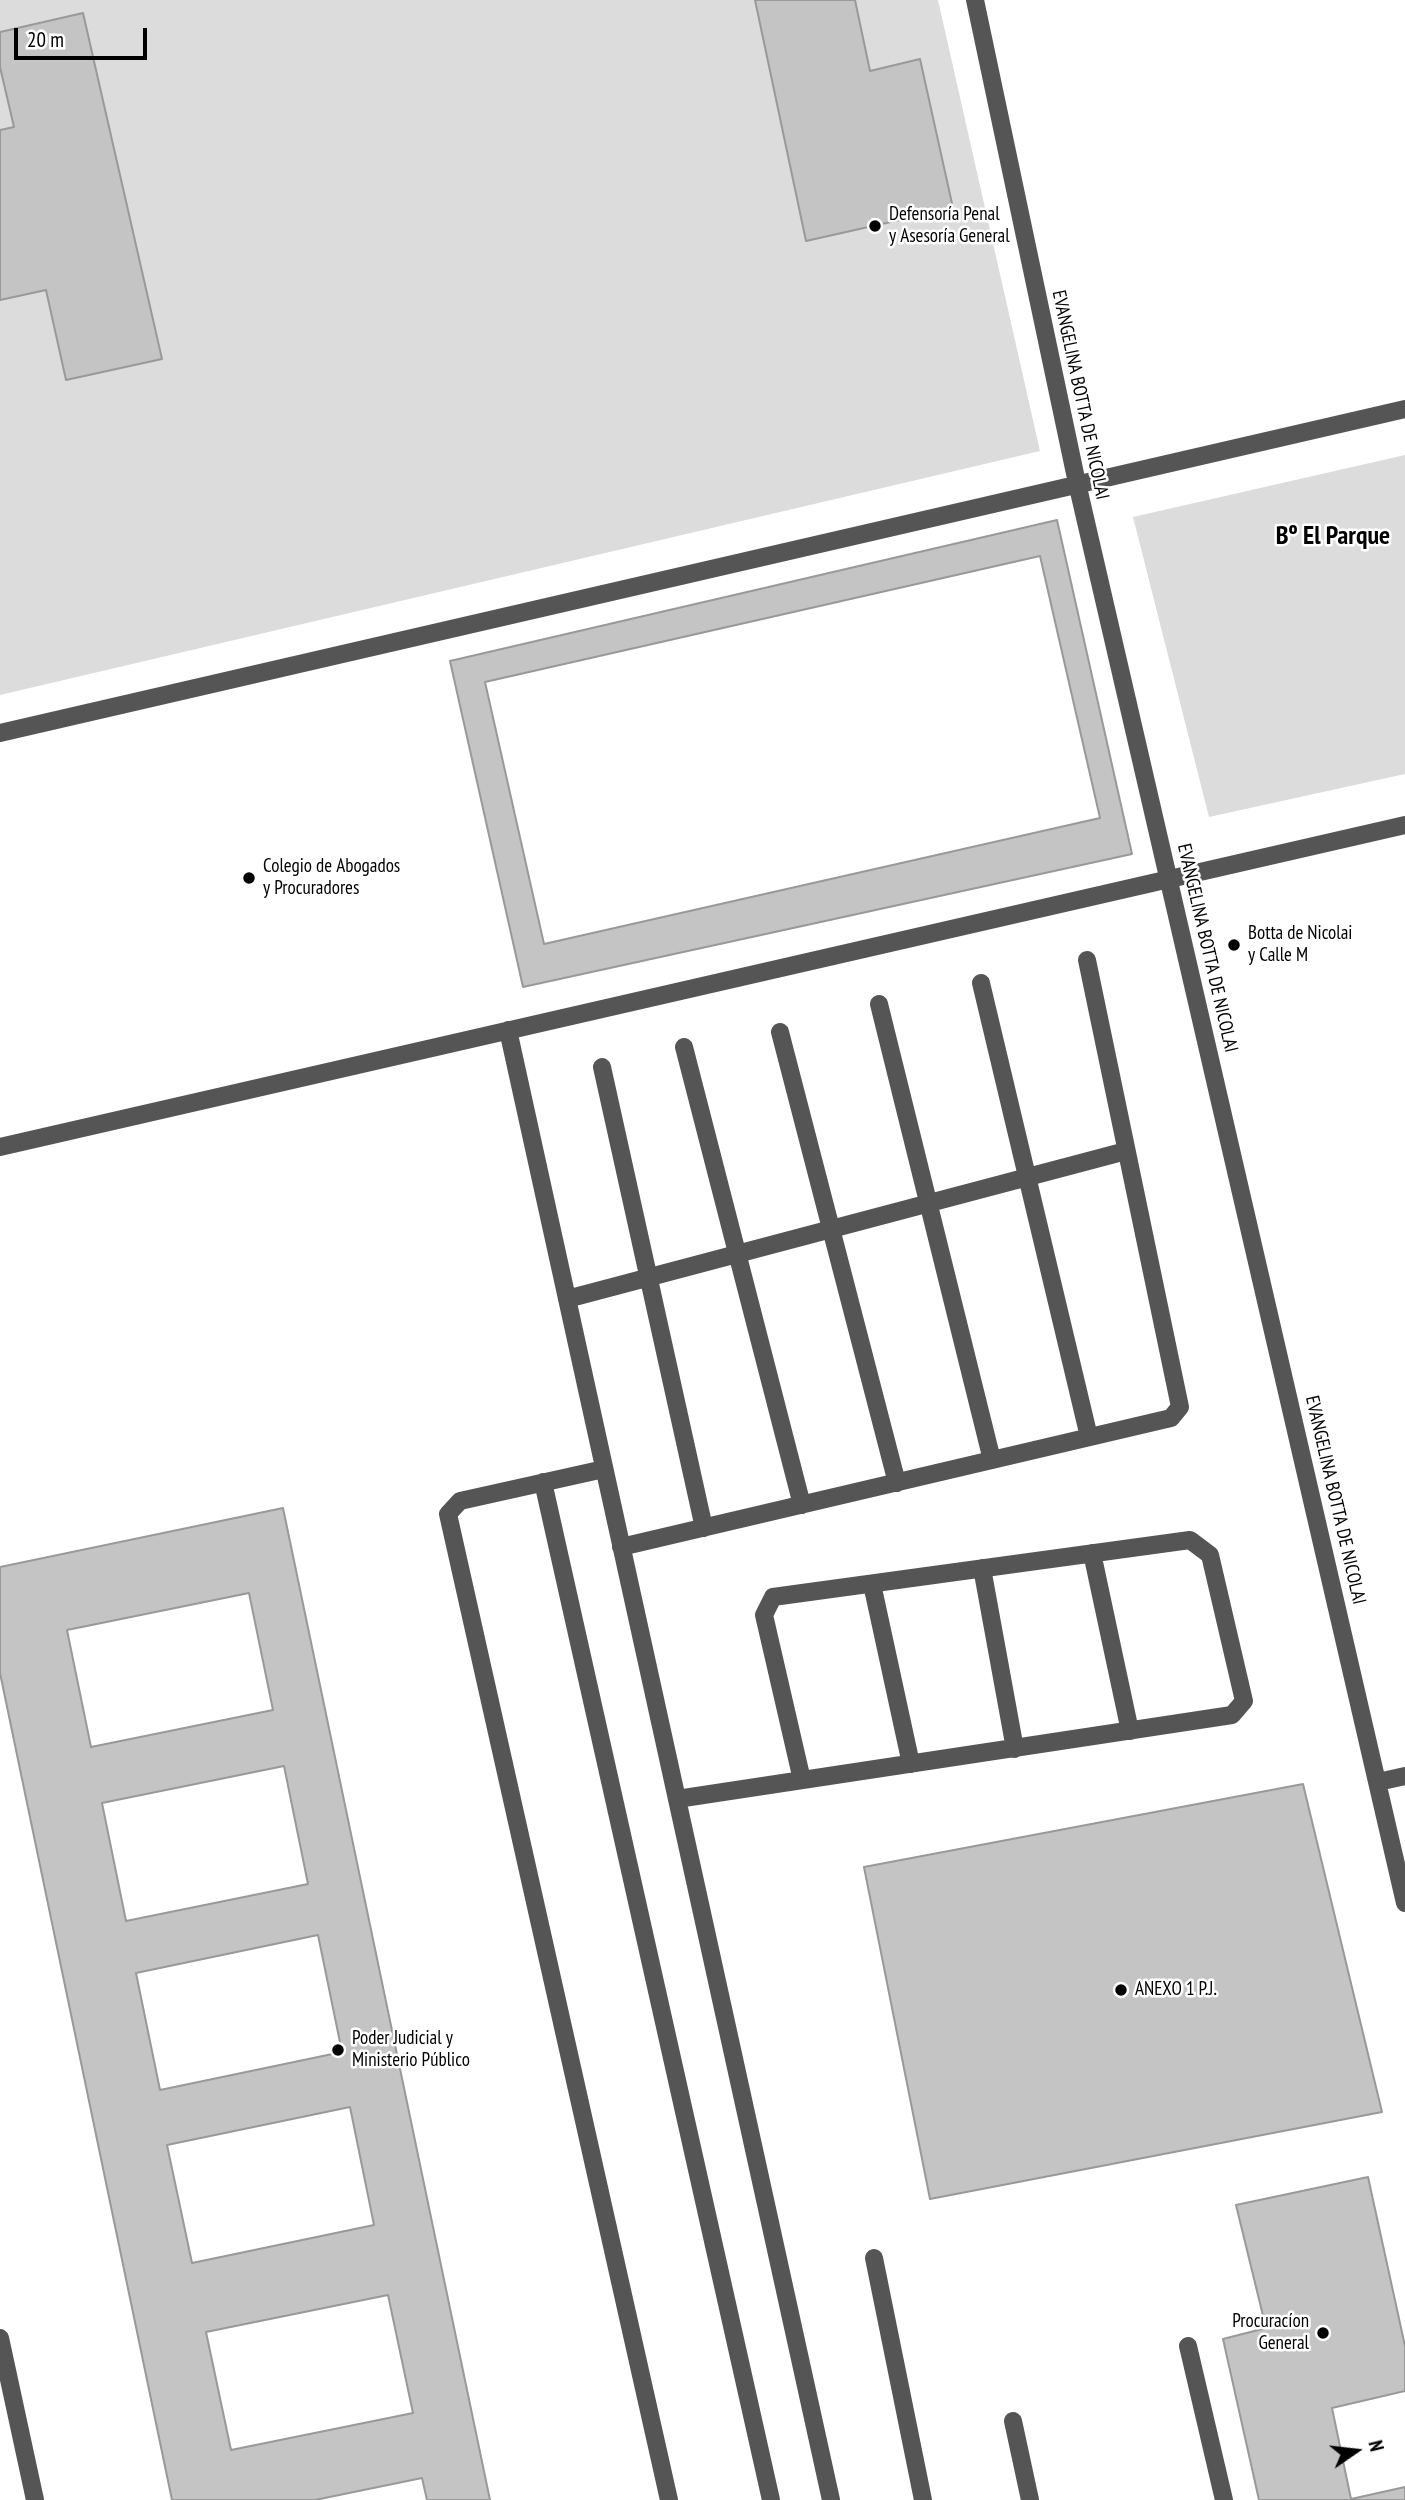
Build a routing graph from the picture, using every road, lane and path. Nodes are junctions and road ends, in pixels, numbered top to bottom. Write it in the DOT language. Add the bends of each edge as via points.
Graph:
graph roads {
  1 [pos="975,0"];
  2 [pos="1405,409"];
  3 [pos="1077,483"];
  4 [pos="0,733"];
  5 [pos="1405,825"];
  6 [pos="1169,878"];
  7 [pos="1087,960"];
  8 [pos="981,983"];
  9 [pos="879,1004"];
  10 [pos="508,1030"];
  11 [pos="780,1032"];
  12 [pos="684,1047"];
  13 [pos="602,1067"];
  14 [pos="0,1147"];
  15 [pos="1126,1151"];
  16 [pos="1027,1177"];
  17 [pos="928,1203"];
  18 [pos="831,1229"];
  19 [pos="737,1254"];
  20 [pos="649,1277"];
  21 [pos="567,1299"];
  22 [pos="1089,1437"];
  23 [pos="992,1460"];
  24 [pos="604,1469"];
  25 [pos="543,1482"];
  26 [pos="897,1483"];
  27 [pos="802,1505"];
  28 [pos="704,1528"];
  29 [pos="621,1547"];
  30 [pos="1091,1553"];
  31 [pos="982,1568"];
  32 [pos="872,1584"];
  33 [pos="1130,1731"];
  34 [pos="1015,1749"];
  35 [pos="911,1764"];
  36 [pos="1405,1776"];
  37 [pos="802,1780"];
  38 [pos="1378,1782"];
  39 [pos="677,1799"];
  40 [pos="1405,1903"];
  41 [pos="874,2258"];
  42 [pos="0,2338"];
  43 [pos="1188,2346"];
  44 [pos="1013,2421"];
  45 [pos="36,2500"];
  46 [pos="669,2500"];
  47 [pos="771,2500"];
  48 [pos="831,2500"];
  49 [pos="923,2500"];
  50 [pos="1030,2500"];
  51 [pos="1224,2500"];
  1 -- 3 [label="street, EVANGELINA BOTTA DE NICOLAI"];
  2 -- 3 [label="street"];
  3 -- 4 [label="street"];
  3 -- 6 [label="street, EVANGELINA BOTTA DE NICOLAI"];
  5 -- 6 [label="street"];
  6 -- 10 [label="street"];
  6 -- 38 [label="street, EVANGELINA BOTTA DE NICOLAI"];
  7 -- 15 [label="street"];
  8 -- 16 [label="street"];
  9 -- 17 [label="street"];
  10 -- 14 [label="street"];
  10 -- 21 [label="street"];
  11 -- 18 [label="street"];
  12 -- 19 [label="street"];
  13 -- 20 [label="street"];
  15 -- 16 [label="street"];
  15 -- 22 [label="street" via="1180,1407 1171,1418"];
  16 -- 17 [label="street"];
  16 -- 22 [label="street"];
  17 -- 18 [label="street"];
  17 -- 23 [label="street"];
  18 -- 19 [label="street"];
  18 -- 26 [label="street"];
  19 -- 20 [label="street"];
  19 -- 27 [label="street"];
  20 -- 21 [label="street"];
  20 -- 28 [label="street"];
  21 -- 24 [label="street"];
  22 -- 23 [label="street"];
  23 -- 26 [label="street"];
  24 -- 25 [label="street"];
  24 -- 29 [label="street"];
  25 -- 46 [label="street" via="460,1501 448,1514"];
  25 -- 47 [label="street"];
  26 -- 27 [label="street"];
  27 -- 28 [label="street"];
  28 -- 29 [label="street"];
  29 -- 39 [label="street"];
  30 -- 31 [label="street"];
  30 -- 33 [label="street"];
  30 -- 33 [label="street" via="1190,1540 1210,1555 1244,1701 1232,1716"];
  31 -- 32 [label="street"];
  31 -- 34 [label="street"];
  32 -- 35 [label="street"];
  32 -- 37 [label="street" via="773,1597 764,1615"];
  33 -- 34 [label="street"];
  34 -- 35 [label="street"];
  35 -- 37 [label="street"];
  36 -- 38 [label="street"];
  37 -- 39 [label="street"];
  38 -- 40 [label="street, EVANGELINA BOTTA DE NICOLAI"];
  39 -- 48 [label="street"];
  41 -- 49 [label="street"];
  42 -- 45 [label="street"];
  43 -- 51 [label="street"];
  44 -- 50 [label="street"];
}
